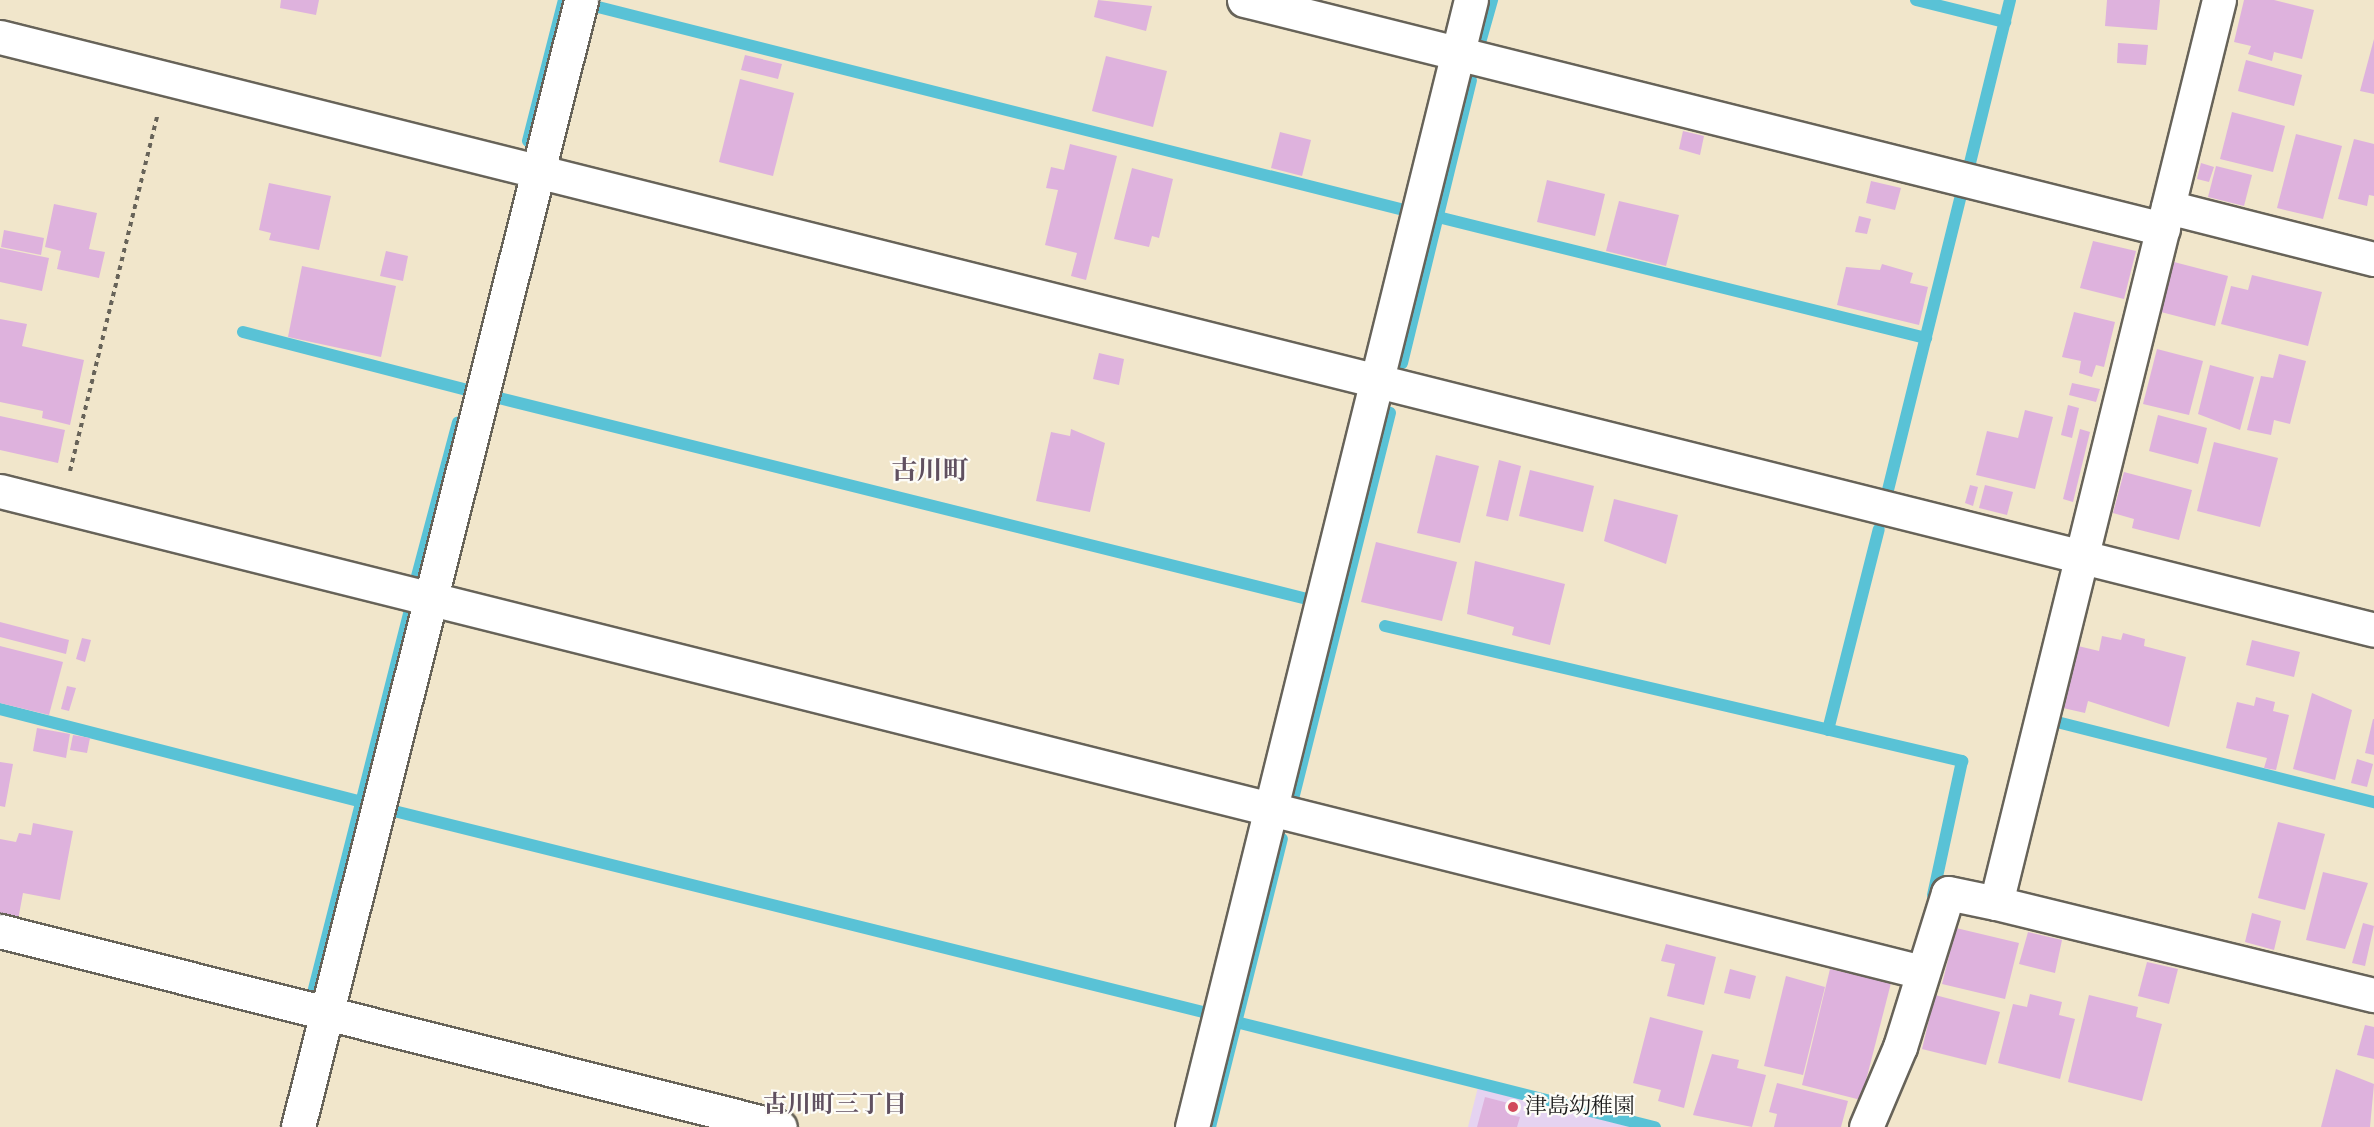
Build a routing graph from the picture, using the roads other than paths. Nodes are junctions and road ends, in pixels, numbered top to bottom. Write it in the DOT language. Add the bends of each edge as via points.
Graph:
graph roads {
  1 [pos="581,0"];
  2 [pos="1244,0"];
  3 [pos="1471,0"];
  4 [pos="2219,0"];
  5 [pos="0,37"];
  6 [pos="1457,54"];
  7 [pos="539,169"];
  8 [pos="2165,218"];
  9 [pos="2374,259"];
  10 [pos="1376,384"];
  11 [pos="0,491"];
  12 [pos="2082,558"];
  13 [pos="428,598"];
  14 [pos="2374,630"];
  15 [pos="1270,810"];
  16 [pos="1996,903"];
  17 [pos="0,931"];
  18 [pos="1922,972"];
  19 [pos="2374,995"];
  20 [pos="325,1014"];
  21 [pos="298,1127"];
  22 [pos="780,1127"];
  23 [pos="1192,1127"];
  24 [pos="1866,1127"];
  1 -- 7 [label="street"];
  2 -- 6 [label="street"];
  3 -- 6 [label="street"];
  4 -- 8 [label="street"];
  5 -- 7 [label="street"];
  6 -- 8 [label="street"];
  6 -- 10 [label="street"];
  7 -- 10 [label="street"];
  7 -- 13 [label="street"];
  8 -- 9 [label="street"];
  8 -- 12 [label="street"];
  10 -- 12 [label="street"];
  10 -- 15 [label="street"];
  11 -- 13 [label="street"];
  12 -- 14 [label="street"];
  12 -- 16 [label="street"];
  13 -- 15 [label="street"];
  13 -- 20 [label="street"];
  15 -- 18 [label="street"];
  15 -- 23 [label="street"];
  16 -- 18 [label="street" via="1948,893"];
  16 -- 19 [label="street"];
  17 -- 20 [label="street"];
  18 -- 24 [label="street" via="1900,1047"];
  20 -- 21 [label="street"];
  20 -- 22 [label="street"];
}
